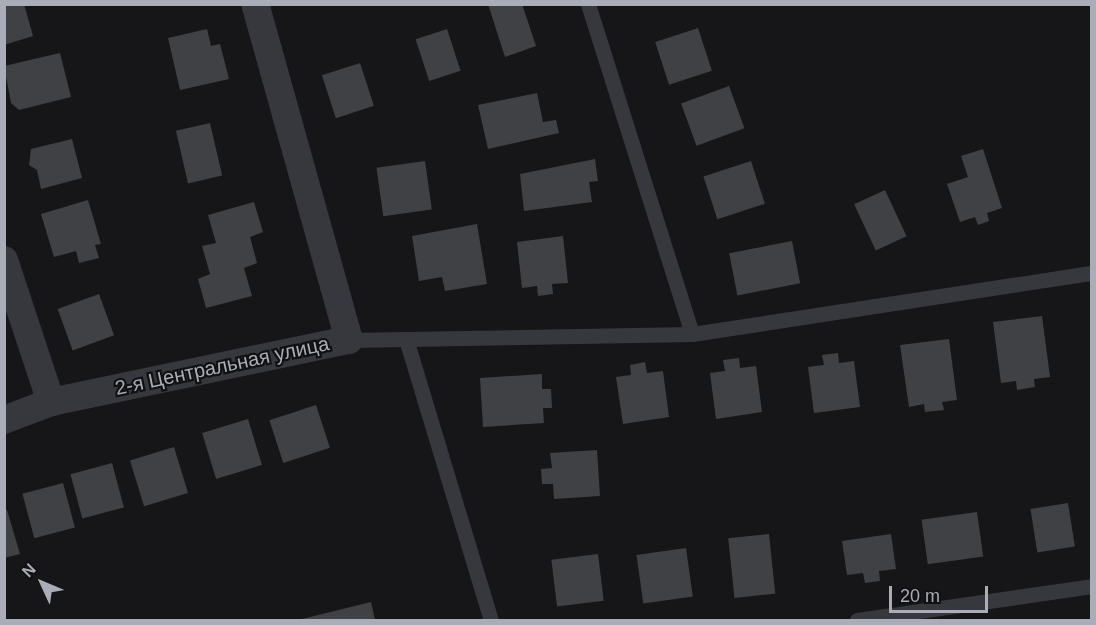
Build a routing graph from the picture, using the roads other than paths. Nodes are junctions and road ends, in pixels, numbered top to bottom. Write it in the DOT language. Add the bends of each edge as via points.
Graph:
graph roads {
  1 [pos="255,4"];
  2 [pos="588,4"];
  3 [pos="4,260"];
  4 [pos="1092,273"];
  5 [pos="692,334"];
  6 [pos="406,339"];
  7 [pos="349,340"];
  8 [pos="51,402"];
  9 [pos="4,420"];
  10 [pos="1092,586"];
  11 [pos="491,621"];
  12 [pos="856,621"];
  1 -- 7 [label="street, 2-я Центральная улица"];
  2 -- 5 [label="lane"];
  3 -- 8 [label="street"];
  4 -- 5 [label="lane"];
  5 -- 6 [label="lane"];
  6 -- 7 [label="lane"];
  6 -- 11 [label="lane"];
  7 -- 8 [label="street, 2-я Центральная улица"];
  8 -- 9 [label="street, 2-я Центральная улица"];
  10 -- 12 [label="lane"];
}
